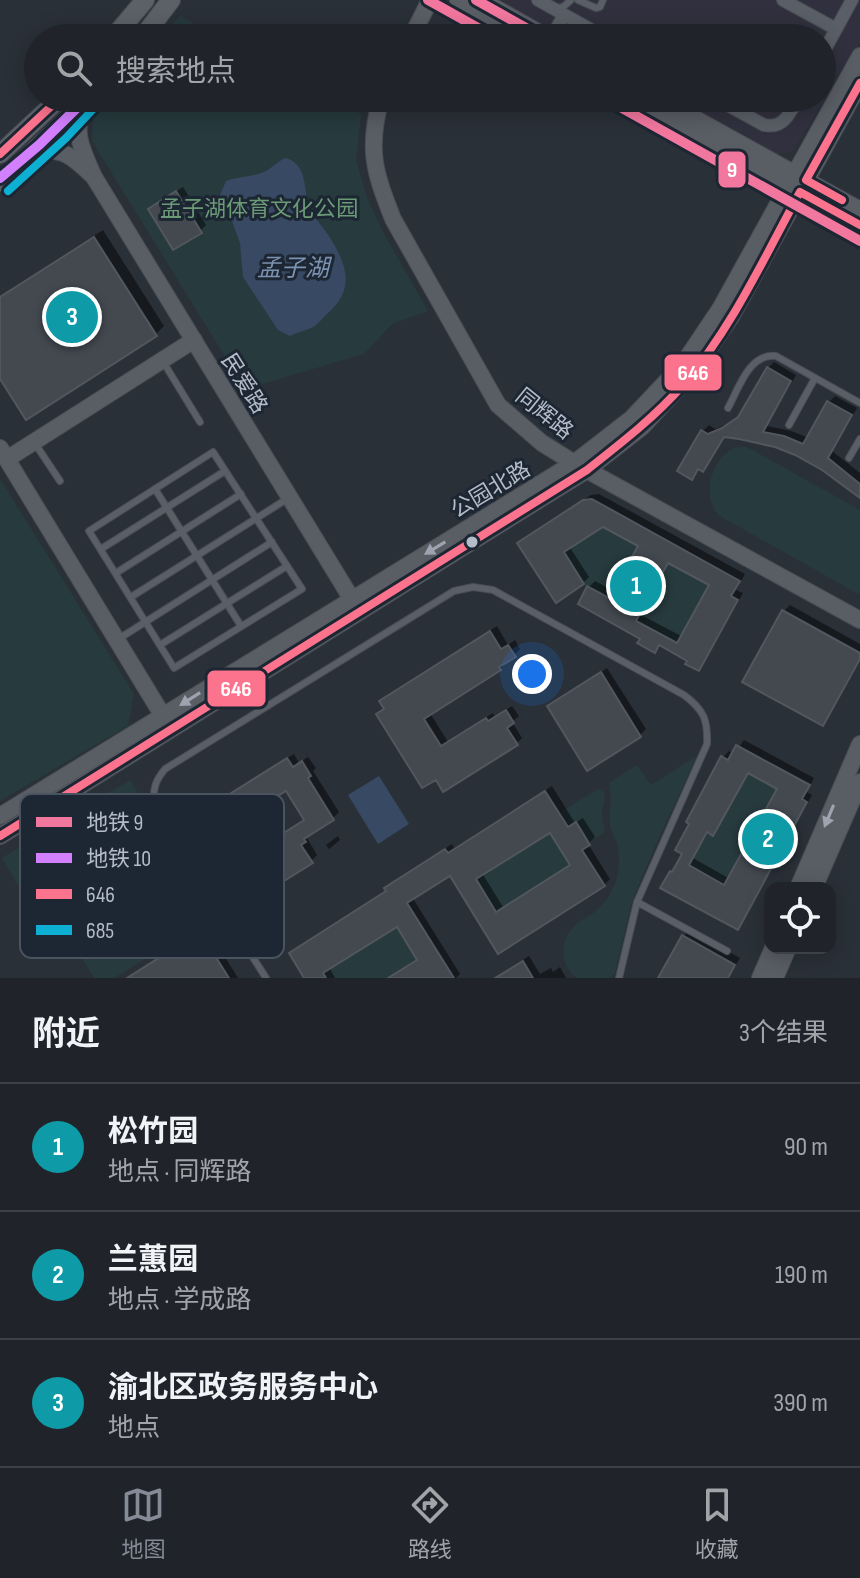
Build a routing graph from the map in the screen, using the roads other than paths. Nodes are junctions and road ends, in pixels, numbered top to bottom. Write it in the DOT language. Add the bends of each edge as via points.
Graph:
graph roads {
  1 [pos="145,0"];
  2 [pos="171,0"];
  3 [pos="430,0"];
  4 [pos="458,0"];
  5 [pos="481,0"];
  6 [pos="538,0"];
  7 [pos="571,0"];
  8 [pos="578,0"];
  9 [pos="603,0"];
  10 [pos="783,0"];
  11 [pos="852,0"];
  12 [pos="559,12"];
  13 [pos="125,24"];
  14 [pos="153,24"];
  15 [pos="418,24"];
  16 [pos="500,24"];
  17 [pos="525,24"];
  18 [pos="555,24"];
  19 [pos="581,24"];
  20 [pos="827,24"];
  21 [pos="836,29"];
  22 [pos="860,56"];
  23 [pos="860,83"];
  24 [pos="836,104"];
  25 [pos="45,112"];
  26 [pos="74,112"];
  27 [pos="80,112"];
  28 [pos="377,112"];
  29 [pos="659,112"];
  30 [pos="681,112"];
  31 [pos="740,112"];
  32 [pos="789,112"];
  33 [pos="832,112"];
  34 [pos="34,151"];
  35 [pos="0,154"];
  36 [pos="94,177"];
  37 [pos="0,182"];
  38 [pos="797,183"];
  39 [pos="860,210"];
  40 [pos="860,225"];
  41 [pos="194,340"];
  42 [pos="162,360"];
  43 [pos="815,378"];
  44 [pos="860,403"];
  45 [pos="728,408"];
  46 [pos="200,422"];
  47 [pos="789,425"];
  48 [pos="860,439"];
  49 [pos="34,442"];
  50 [pos="3,454"];
  51 [pos="849,458"];
  52 [pos="580,466"];
  53 [pos="225,471"];
  54 [pos="60,481"];
  55 [pos="155,489"];
  56 [pos="241,494"];
  57 [pos="290,497"];
  58 [pos="166,508"];
  59 [pos="257,518"];
  60 [pos="181,532"];
  61 [pos="272,542"];
  62 [pos="101,549"];
  63 [pos="196,556"];
  64 [pos="287,566"];
  65 [pos="116,573"];
  66 [pos="212,580"];
  67 [pos="131,597"];
  68 [pos="227,603"];
  69 [pos="356,605"];
  70 [pos="860,620"];
  71 [pos="145,621"];
  72 [pos="241,626"];
  73 [pos="117,641"];
  74 [pos="160,645"];
  75 [pos="163,716"];
  76 [pos="860,744"];
  77 [pos="860,782"];
  78 [pos="36,794"];
  79 [pos="65,794"];
  80 [pos="153,794"];
  81 [pos="20,804"];
  82 [pos="0,816"];
  83 [pos="20,823"];
  84 [pos="0,836"];
  85 [pos="801,882"];
  86 [pos="817,882"];
  87 [pos="637,902"];
  88 [pos="727,951"];
  89 [pos="770,954"];
  90 [pos="785,954"];
  91 [pos="253,958"];
  92 [pos="266,978"];
  93 [pos="619,978"];
  94 [pos="760,978"];
  95 [pos="775,978"];
  1 -- 13 [label="main road"];
  2 -- 14 [label="main road"];
  3 -- 15 [label="street"];
  4 -- 16 [label="street"];
  5 -- 17 [label="street"];
  6 -- 12 [label="street"];
  7 -- 12 [label="lane"];
  8 -- 9 [label="lane" via="596,8"];
  10 -- 20 [label="street"];
  11 -- 21 [label="street"];
  12 -- 18 [label="street"];
  12 -- 19 [label="street"];
  22 -- 24 [label="street, 公园北路"];
  23 -- 38 [label="street, 公园北路"];
  25 -- 35 [label="main road"];
  26 -- 34 [label="main road"];
  27 -- 36 [label="street" via="78,138"];
  28 -- 52 [label="street, 同辉路" via="373,158 393,219 498,405 542,443"];
  29 -- 38 [label="street"];
  30 -- 38 [label="street"];
  31 -- 32 [label="street" via="770,127 783,122"];
  33 -- 38 [label="street, 公园北路"];
  34 -- 36 [label="street" via="70,155"];
  34 -- 37 [label="main road"];
  36 -- 41 [label="street, 民爱路"];
  38 -- 39 [label="street"];
  38 -- 40 [label="street"];
  38 -- 52 [label="street, 公园北路" via="731,317 693,372 642,427"];
  41 -- 42 [label="street"];
  41 -- 57 [label="street, 民爱路"];
  42 -- 46 [label="lane"];
  42 -- 49 [label="street"];
  43 -- 44 [label="lane"];
  43 -- 45 [label="lane" via="776,356 760,357"];
  43 -- 47 [label="lane"];
  48 -- 51 [label="lane"];
  49 -- 50 [label="street"];
  49 -- 54 [label="lane"];
  50 -- 73 [label="street"];
  52 -- 69 [label="street, 公园北路"];
  52 -- 70 [label="street, 同辉路"];
  53 -- 55 [label="lane" via="213,452"];
  53 -- 56 [label="lane"];
  53 -- 58 [label="lane"];
  55 -- 58 [label="lane"];
  55 -- 62 [label="lane" via="89,531"];
  56 -- 59 [label="lane"];
  56 -- 60 [label="lane"];
  57 -- 59 [label="lane"];
  57 -- 69 [label="street, 民爱路"];
  58 -- 60 [label="lane"];
  58 -- 62 [label="lane"];
  59 -- 61 [label="lane"];
  59 -- 63 [label="lane"];
  60 -- 63 [label="lane"];
  60 -- 65 [label="lane"];
  61 -- 64 [label="lane"];
  61 -- 66 [label="lane"];
  62 -- 65 [label="lane"];
  63 -- 66 [label="lane"];
  63 -- 67 [label="lane"];
  64 -- 68 [label="lane"];
  64 -- 72 [label="lane" via="302,589"];
  65 -- 67 [label="lane"];
  66 -- 68 [label="lane"];
  66 -- 71 [label="lane"];
  67 -- 71 [label="lane"];
  68 -- 72 [label="lane"];
  68 -- 74 [label="lane"];
  69 -- 75 [label="street, 公园北路, one-way"];
  69 -- 79 [label="street, 公园北路"];
  71 -- 73 [label="lane"];
  71 -- 74 [label="lane"];
  72 -- 74 [label="lane" via="174,668"];
  73 -- 75 [label="street"];
  75 -- 78 [label="street, 公园北路"];
  76 -- 85 [label="street, one-way"];
  77 -- 86 [label="street"];
  80 -- 87 [label="lane" via="165,769 454,591 493,590 684,695 705,716 707,744"];
  81 -- 82 [label="street, 公园北路"];
  83 -- 84 [label="street, 公园北路"];
  87 -- 88 [label="lane"];
  87 -- 93 [label="lane"];
  89 -- 94 [label="street"];
  90 -- 95 [label="street"];
  91 -- 92 [label="lane"];
}
